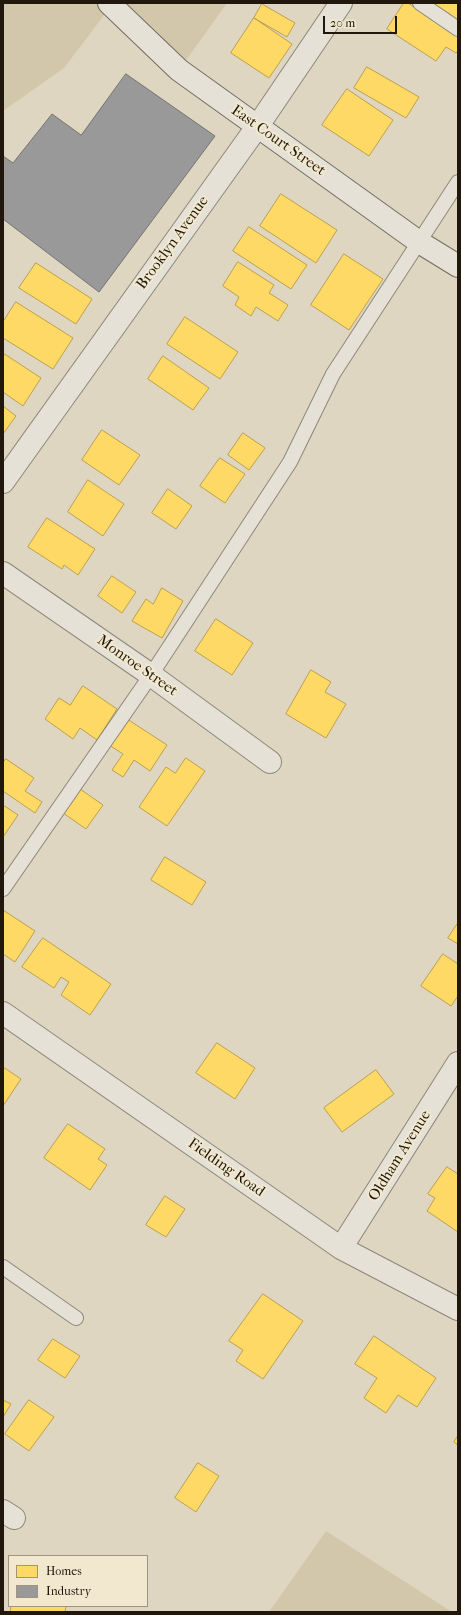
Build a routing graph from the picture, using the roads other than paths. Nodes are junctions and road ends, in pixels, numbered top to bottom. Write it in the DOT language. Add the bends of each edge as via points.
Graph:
graph roads {
  1 [pos="341,3"];
  2 [pos="420,3"];
  3 [pos="110,4"];
  4 [pos="458,29"];
  5 [pos="257,127"];
  6 [pos="458,182"];
  7 [pos="419,242"];
  8 [pos="458,266"];
  9 [pos="3,482"];
  10 [pos="3,573"];
  11 [pos="151,675"];
  12 [pos="270,762"];
  13 [pos="3,889"];
  14 [pos="3,1014"];
  15 [pos="458,1063"];
  16 [pos="341,1248"];
  17 [pos="3,1267"];
  18 [pos="458,1309"];
  19 [pos="76,1318"];
  1 -- 5 [label="street, Brooklyn Avenue"];
  2 -- 4 [label="lane"];
  3 -- 5 [label="street, East Court Street" via="179,70"];
  5 -- 7 [label="street, East Court Street"];
  5 -- 9 [label="street, Brooklyn Avenue"];
  6 -- 7 [label="lane"];
  7 -- 8 [label="street, East Court Street"];
  7 -- 11 [label="lane" via="333,374 290,462"];
  10 -- 11 [label="street, Monroe Street"];
  11 -- 12 [label="street, Monroe Street"];
  11 -- 13 [label="lane"];
  14 -- 16 [label="street, Fielding Road"];
  15 -- 16 [label="street, Oldham Avenue"];
  16 -- 18 [label="street, Fielding Road"];
  17 -- 19 [label="lane"];
}
